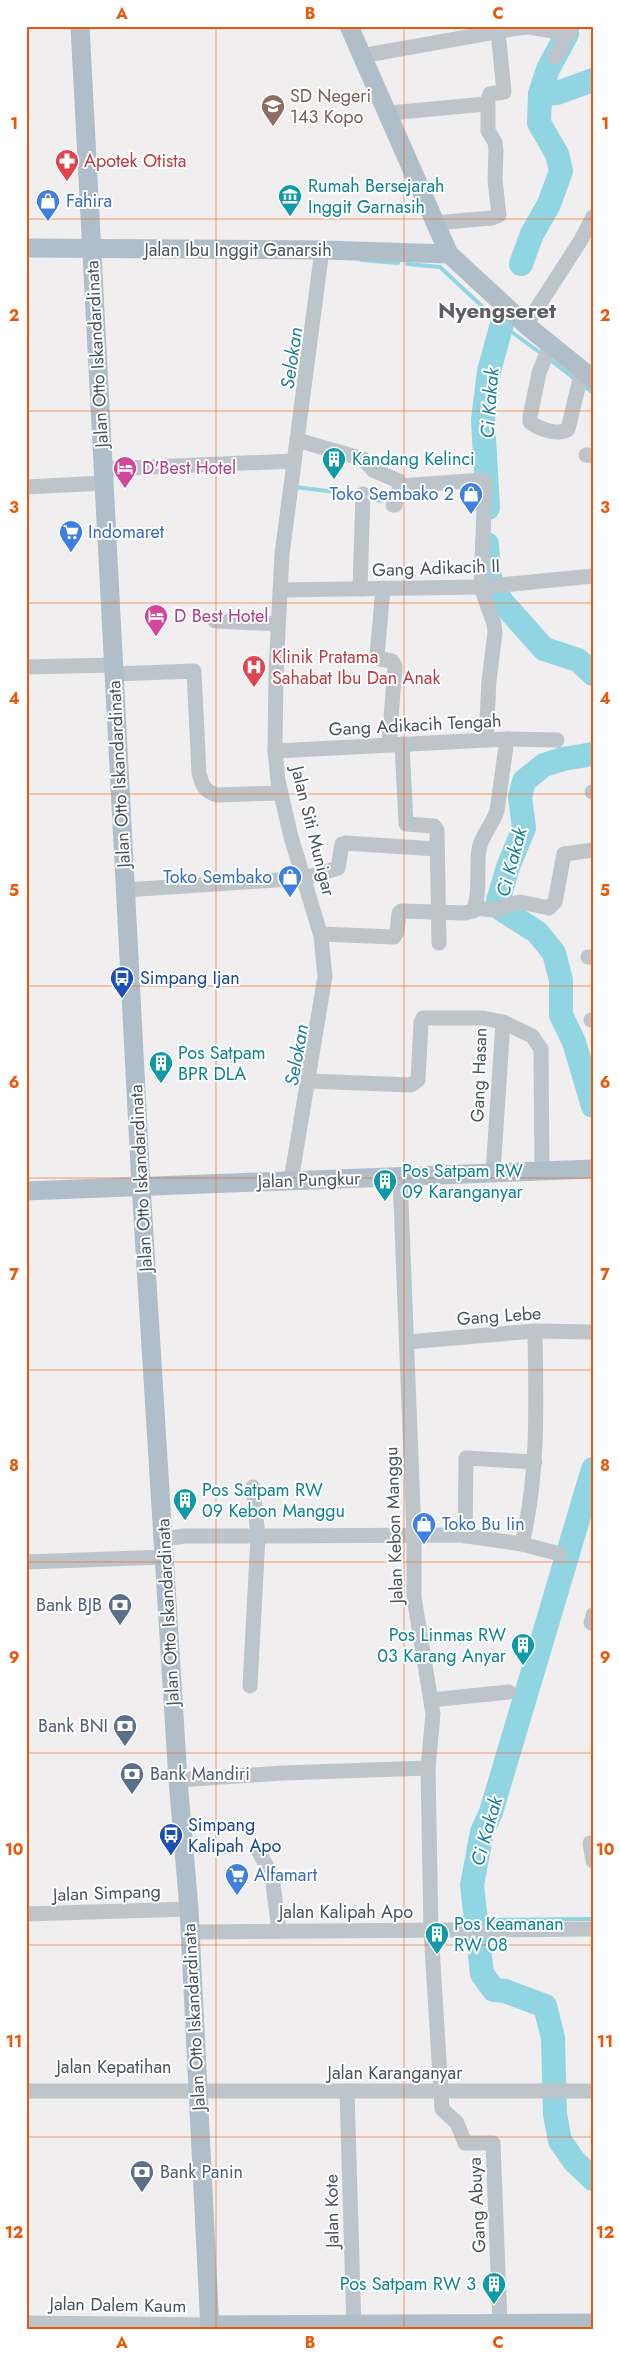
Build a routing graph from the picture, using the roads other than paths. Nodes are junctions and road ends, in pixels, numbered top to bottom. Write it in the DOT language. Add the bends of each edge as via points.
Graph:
graph roads {
  1 [pos="80,26"];
  2 [pos="349,26"];
  3 [pos="498,30"];
  4 [pos="569,31"];
  5 [pos="361,56"];
  6 [pos="555,57"];
  7 [pos="488,103"];
  8 [pos="389,113"];
  9 [pos="593,217"];
  10 [pos="434,223"];
  11 [pos="26,248"];
  12 [pos="92,249"];
  13 [pos="322,250"];
  14 [pos="450,254"];
  15 [pos="526,325"];
  16 [pos="550,345"];
  17 [pos="590,376"];
  18 [pos="297,440"];
  19 [pos="292,461"];
  20 [pos="103,476"];
  21 [pos="400,486"];
  22 [pos="26,487"];
  23 [pos="363,494"];
  24 [pos="393,505"];
  25 [pos="593,576"];
  26 [pos="487,587"];
  27 [pos="360,588"];
  28 [pos="382,588"];
  29 [pos="280,590"];
  30 [pos="215,621"];
  31 [pos="278,624"];
  32 [pos="26,667"];
  33 [pos="114,670"];
  34 [pos="507,739"];
  35 [pos="486,740"];
  36 [pos="557,740"];
  37 [pos="398,746"];
  38 [pos="275,751"];
  39 [pos="280,793"];
  40 [pos="437,849"];
  41 [pos="593,850"];
  42 [pos="305,878"];
  43 [pos="125,890"];
  44 [pos="472,910"];
  45 [pos="438,912"];
  46 [pos="321,937"];
  47 [pos="439,943"];
  48 [pos="503,1026"];
  49 [pos="308,1083"];
  50 [pos="542,1168"];
  51 [pos="593,1169"];
  52 [pos="493,1173"];
  53 [pos="400,1176"];
  54 [pos="291,1181"];
  55 [pos="141,1186"];
  56 [pos="26,1191"];
  57 [pos="535,1331"];
  58 [pos="593,1332"];
  59 [pos="407,1342"];
  60 [pos="535,1462"];
  61 [pos="253,1487"];
  62 [pos="414,1534"];
  63 [pos="258,1536"];
  64 [pos="465,1536"];
  65 [pos="522,1544"];
  66 [pos="165,1548"];
  67 [pos="560,1554"];
  68 [pos="26,1562"];
  69 [pos="250,1686"];
  70 [pos="509,1692"];
  71 [pos="431,1700"];
  72 [pos="428,1768"];
  73 [pos="178,1780"];
  74 [pos="590,1842"];
  75 [pos="259,1852"];
  76 [pos="593,1860"];
  77 [pos="190,1909"];
  78 [pos="26,1914"];
  79 [pos="593,1929"];
  80 [pos="431,1930"];
  81 [pos="279,1931"];
  82 [pos="190,1932"];
  83 [pos="197,2082"];
  84 [pos="26,2086"];
  85 [pos="593,2090"];
  86 [pos="26,2091"];
  87 [pos="347,2091"];
  88 [pos="441,2092"];
  89 [pos="26,2323"];
  90 [pos="500,2323"];
  91 [pos="593,2323"];
  92 [pos="210,2327"];
  93 [pos="353,2327"];
  1 -- 12 [label="main road, Jalan Otto Iskandardinata"];
  2 -- 5 [label="main road"];
  3 -- 4 [label="street"];
  3 -- 5 [label="street"];
  3 -- 7 [label="street" via="505,92 490,94"];
  4 -- 6 [label="street"];
  5 -- 8 [label="main road"];
  7 -- 8 [label="street"];
  7 -- 10 [label="street" via="488,131 496,151 499,215"];
  8 -- 10 [label="main road"];
  9 -- 15 [label="street"];
  10 -- 14 [label="main road"];
  11 -- 12 [label="main road, Jalan Ibu Inggit Ganarsih"];
  12 -- 13 [label="main road, Jalan Ibu Inggit Ganarsih"];
  12 -- 20 [label="main road, Jalan Otto Iskandardinata"];
  13 -- 14 [label="main road, Jalan Ibu Inggit Ganarsih"];
  13 -- 18 [label="street, Jalan Siti Munigar"];
  14 -- 15 [label="main road"];
  15 -- 16 [label="main road"];
  16 -- 17 [label="main road"];
  16 -- 17 [label="street" via="537,382 530,422 561,433 568,429"];
  18 -- 19 [label="street, Jalan Siti Munigar"];
  18 -- 21 [label="street" via="363,459 373,470 399,481"];
  19 -- 20 [label="street"];
  19 -- 29 [label="street, Jalan Siti Munigar"];
  20 -- 22 [label="street"];
  20 -- 33 [label="main road, Jalan Otto Iskandardinata"];
  21 -- 24 [label="street"];
  21 -- 26 [label="street" via="482,480 486,487"];
  23 -- 27 [label="street"];
  25 -- 26 [label="street, Gang Adikacih II"];
  26 -- 28 [label="street, Gang Adikacih II"];
  26 -- 35 [label="street" via="495,633"];
  27 -- 28 [label="street, Gang Adikacih II"];
  27 -- 29 [label="street, Gang Adikacih II"];
  28 -- 37 [label="street" via="377,656 380,660 392,661 396,666"];
  29 -- 31 [label="street, Jalan Siti Munigar"];
  30 -- 31 [label="street"];
  31 -- 38 [label="street, Jalan Siti Munigar"];
  32 -- 33 [label="street"];
  33 -- 39 [label="street" via="194,671 202,785 207,792 217,795"];
  33 -- 43 [label="main road, Jalan Otto Iskandardinata"];
  34 -- 35 [label="street, Gang Adikacih Tengah"];
  34 -- 36 [label="street, Gang Adikacih Tengah"];
  34 -- 44 [label="street" via="498,810 479,849"];
  35 -- 37 [label="street, Gang Adikacih Tengah"];
  37 -- 38 [label="street, Gang Adikacih Tengah"];
  37 -- 40 [label="street" via="406,824 436,827"];
  38 -- 39 [label="street, Jalan Siti Munigar"];
  39 -- 42 [label="street, Jalan Siti Munigar"];
  40 -- 42 [label="street" via="345,843 342,844 338,868"];
  40 -- 45 [label="street"];
  41 -- 44 [label="street" via="564,854 555,902 549,908 520,902 500,908"];
  42 -- 43 [label="street"];
  42 -- 46 [label="street, Jalan Siti Munigar"];
  43 -- 55 [label="main road, Jalan Otto Iskandardinata"];
  44 -- 45 [label="street"];
  45 -- 46 [label="street" via="399,912 394,937"];
  45 -- 47 [label="street"];
  46 -- 49 [label="street, Jalan Siti Munigar" via="325,976"];
  48 -- 49 [label="street, Gang Hasan" via="483,1018 423,1018 418,1080 411,1086"];
  48 -- 50 [label="street" via="532,1036 541,1049"];
  48 -- 52 [label="street, Gang Hasan"];
  49 -- 54 [label="street, Jalan Siti Munigar"];
  50 -- 51 [label="main road, Jalan Pungkur"];
  50 -- 52 [label="main road, Jalan Pungkur"];
  52 -- 53 [label="main road, Jalan Pungkur"];
  53 -- 54 [label="main road, Jalan Pungkur"];
  53 -- 59 [label="street, Jalan Kebon Manggu"];
  54 -- 55 [label="main road, Jalan Pungkur"];
  55 -- 56 [label="main road, Jalan Pungkur"];
  55 -- 66 [label="main road, Jalan Otto Iskandardinata"];
  57 -- 58 [label="street, Gang Lebe"];
  57 -- 59 [label="street, Gang Lebe"];
  57 -- 60 [label="street"];
  59 -- 62 [label="street, Jalan Kebon Manggu"];
  60 -- 64 [label="street" via="466,1458"];
  60 -- 65 [label="street"];
  61 -- 63 [label="street"];
  62 -- 63 [label="street"];
  62 -- 64 [label="street"];
  62 -- 71 [label="street, Jalan Kebon Manggu" via="414,1597"];
  63 -- 66 [label="street" via="184,1536"];
  63 -- 69 [label="street"];
  64 -- 65 [label="street"];
  65 -- 67 [label="street"];
  66 -- 68 [label="street"];
  66 -- 73 [label="main road, Jalan Otto Iskandardinata"];
  70 -- 71 [label="street"];
  71 -- 72 [label="street, Jalan Kebon Manggu" via="433,1714"];
  72 -- 73 [label="street"];
  72 -- 80 [label="street, Jalan Kebon Manggu"];
  73 -- 77 [label="main road, Jalan Otto Iskandardinata"];
  74 -- 76 [label="street"];
  75 -- 81 [label="street" via="272,1876"];
  77 -- 78 [label="street, Jalan Simpang"];
  77 -- 82 [label="main road, Jalan Otto Iskandardinata"];
  79 -- 80 [label="street, Jalan Kalipah Apo"];
  80 -- 81 [label="street, Jalan Kalipah Apo"];
  80 -- 88 [label="street, Jalan Kebon Manggu"];
  81 -- 82 [label="street, Jalan Kalipah Apo"];
  82 -- 83 [label="main road, Jalan Otto Iskandardinata"];
  83 -- 84 [label="street, Jalan Kepatihan" via="182,2086"];
  83 -- 86 [label="street, Jalan Kepatihan"];
  83 -- 87 [label="street, Jalan Karanganyar"];
  83 -- 92 [label="main road, Jalan Otto Iskandardinata"];
  85 -- 88 [label="street, Jalan Karanganyar"];
  87 -- 88 [label="street, Jalan Karanganyar"];
  87 -- 93 [label="street, Jalan Kote"];
  88 -- 90 [label="street, Gang Abuya" via="442,2108 457,2123 465,2143 493,2143"];
  89 -- 92 [label="street, Jalan Dalem Kaum"];
  90 -- 91 [label="main road"];
  90 -- 93 [label="main road"];
  92 -- 93 [label="main road"];
}
